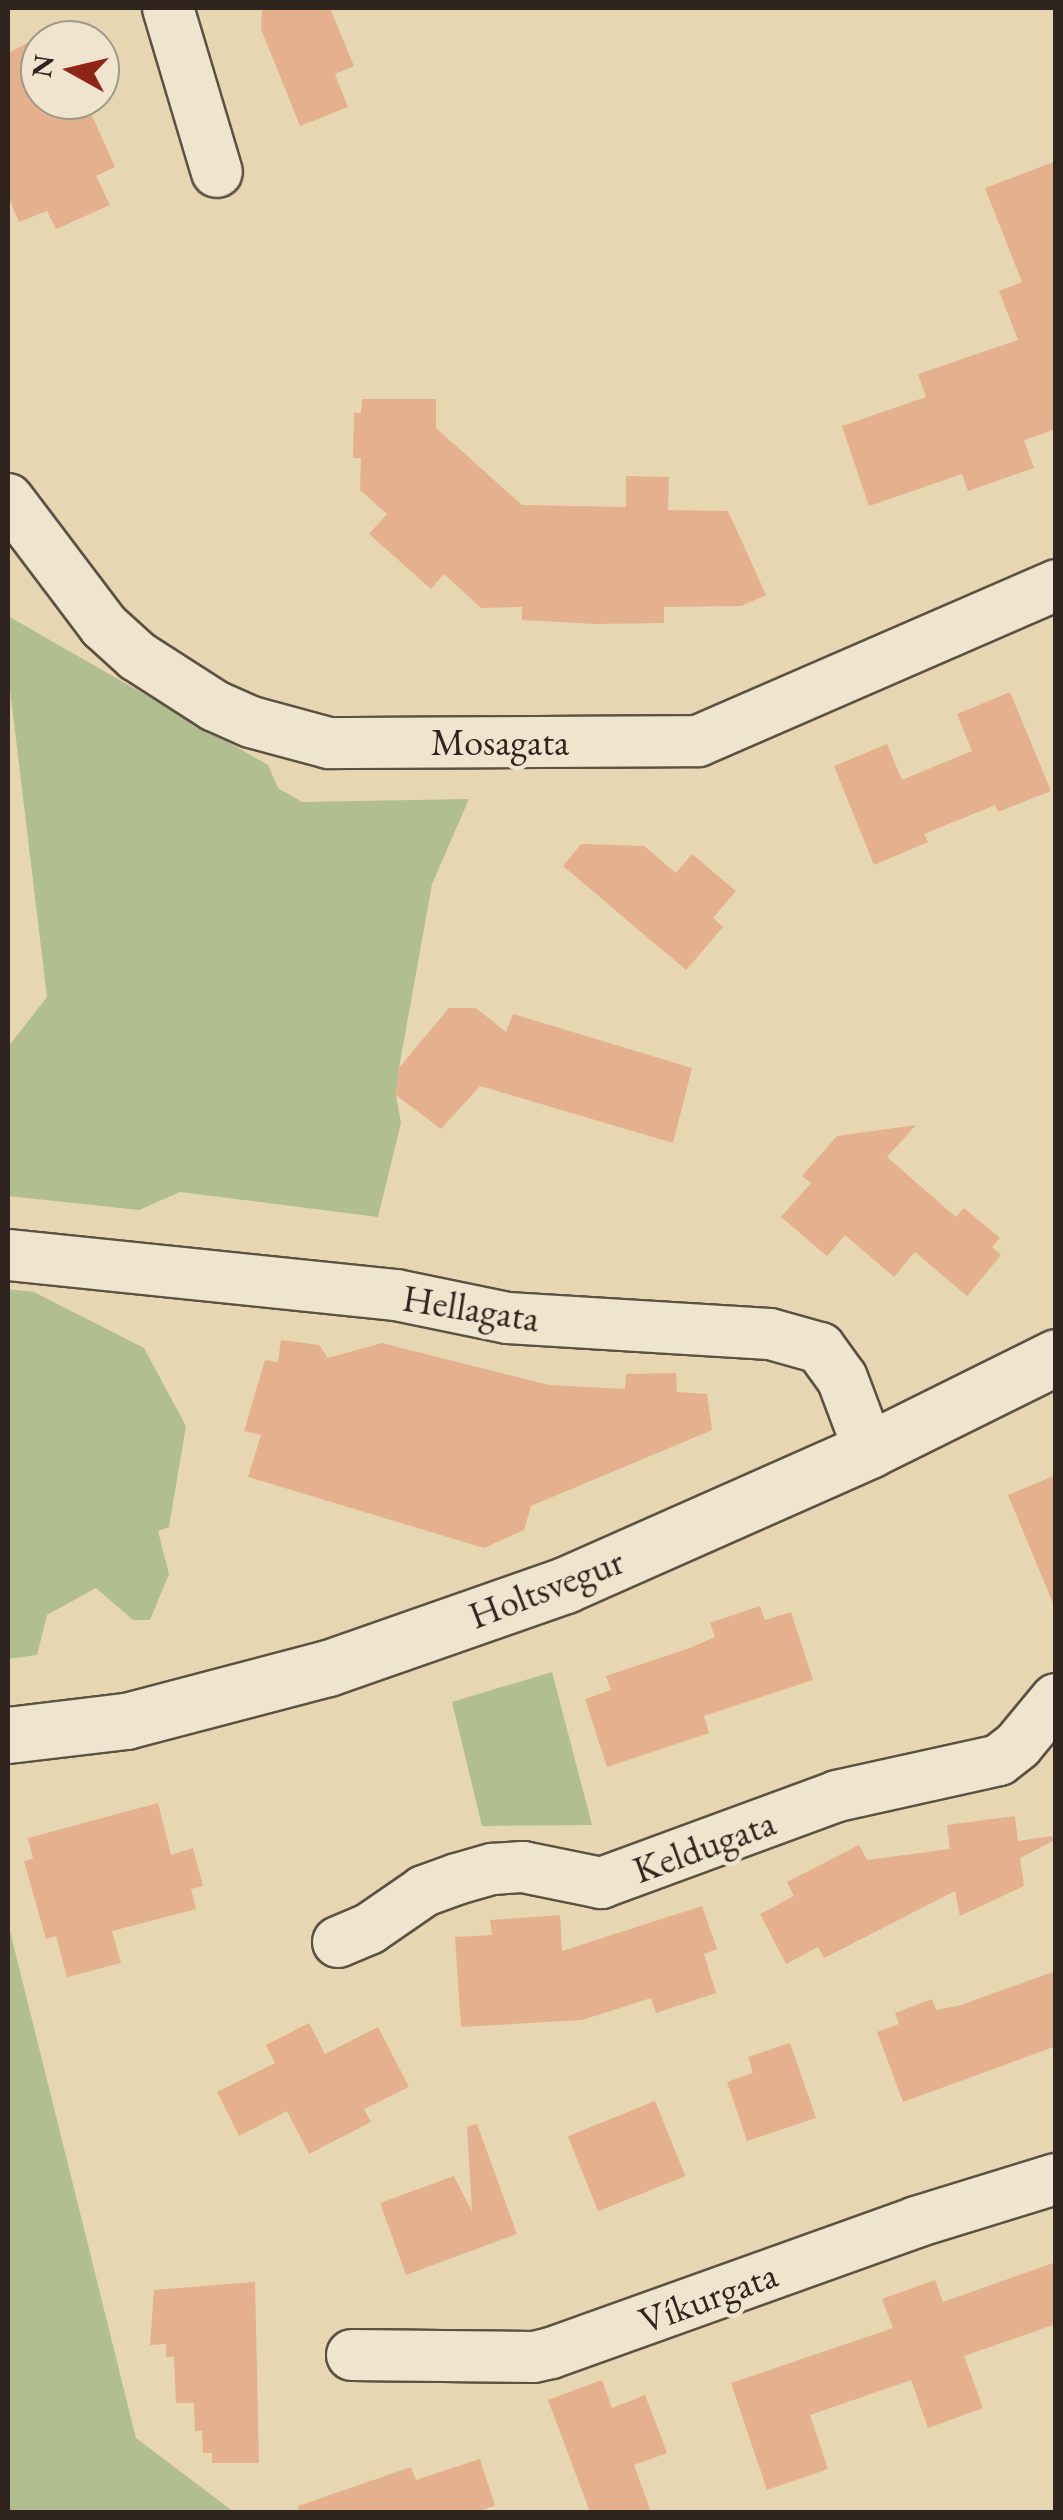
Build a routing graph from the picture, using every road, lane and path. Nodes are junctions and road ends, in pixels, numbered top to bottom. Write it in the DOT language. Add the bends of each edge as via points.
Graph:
graph roads {
  1 [pos="168,8"];
  2 [pos="216,172"];
  3 [pos="8,500"];
  4 [pos="1056,585"];
  5 [pos="8,1256"];
  6 [pos="1056,1357"];
  7 [pos="869,1450"];
  8 [pos="1056,1698"];
  9 [pos="8,1735"];
  10 [pos="338,1942"];
  11 [pos="1056,2179"];
  12 [pos="352,2356"];
  1 -- 2 [label="street"];
  3 -- 4 [label="street, Mosagata" via="104,626 137,656 233,714 329,743 698,741"];
  5 -- 7 [label="street, Hellagata" via="396,1295 508,1318 770,1334 820,1348 842,1378"];
  6 -- 7 [label="street, Holtsvegur"];
  7 -- 9 [label="street, Holtsvegur" via="566,1585 328,1668 126,1721"];
  8 -- 10 [label="street, Keldugata" via="999,1760 837,1796 601,1882 523,1867 457,1878"];
  11 -- 12 [label="street, Víkurgata" via="916,2222 552,2353"];
}
